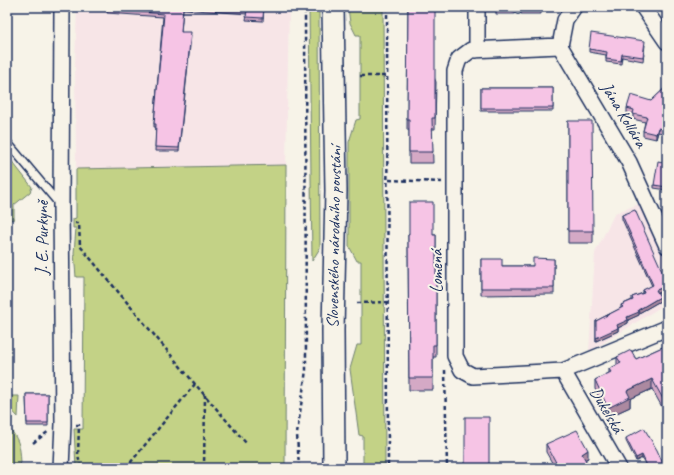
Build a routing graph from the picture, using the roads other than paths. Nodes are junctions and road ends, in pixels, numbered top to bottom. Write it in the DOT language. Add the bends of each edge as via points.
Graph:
graph roads {
  1 [pos="62,7"];
  2 [pos="333,7"];
  3 [pos="477,7"];
  4 [pos="574,7"];
  5 [pos="643,7"];
  6 [pos="667,42"];
  7 [pos="560,46"];
  8 [pos="477,50"];
  9 [pos="7,142"];
  10 [pos="61,206"];
  11 [pos="667,246"];
  12 [pos="667,328"];
  13 [pos="563,371"];
  14 [pos="60,468"];
  15 [pos="334,468"];
  16 [pos="619,468"];
  1 -- 10 [label="street, J. E. Purkyně"];
  2 -- 15 [label="street, Slovenského národního povstání" via="336,191"];
  3 -- 8 [label="street"];
  4 -- 7 [label="street" via="565,20"];
  5 -- 6 [label="street"];
  7 -- 8 [label="street, Lomená"];
  7 -- 11 [label="street, Jána Kollára" via="630,162"];
  8 -- 13 [label="street, Lomená" via="471,50 459,58 455,71 455,356 462,370 473,376"];
  9 -- 10 [label="lane"];
  10 -- 14 [label="street, J. E. Purkyně" via="63,424"];
  12 -- 13 [label="street"];
  13 -- 16 [label="street, Dukelská"];
}
